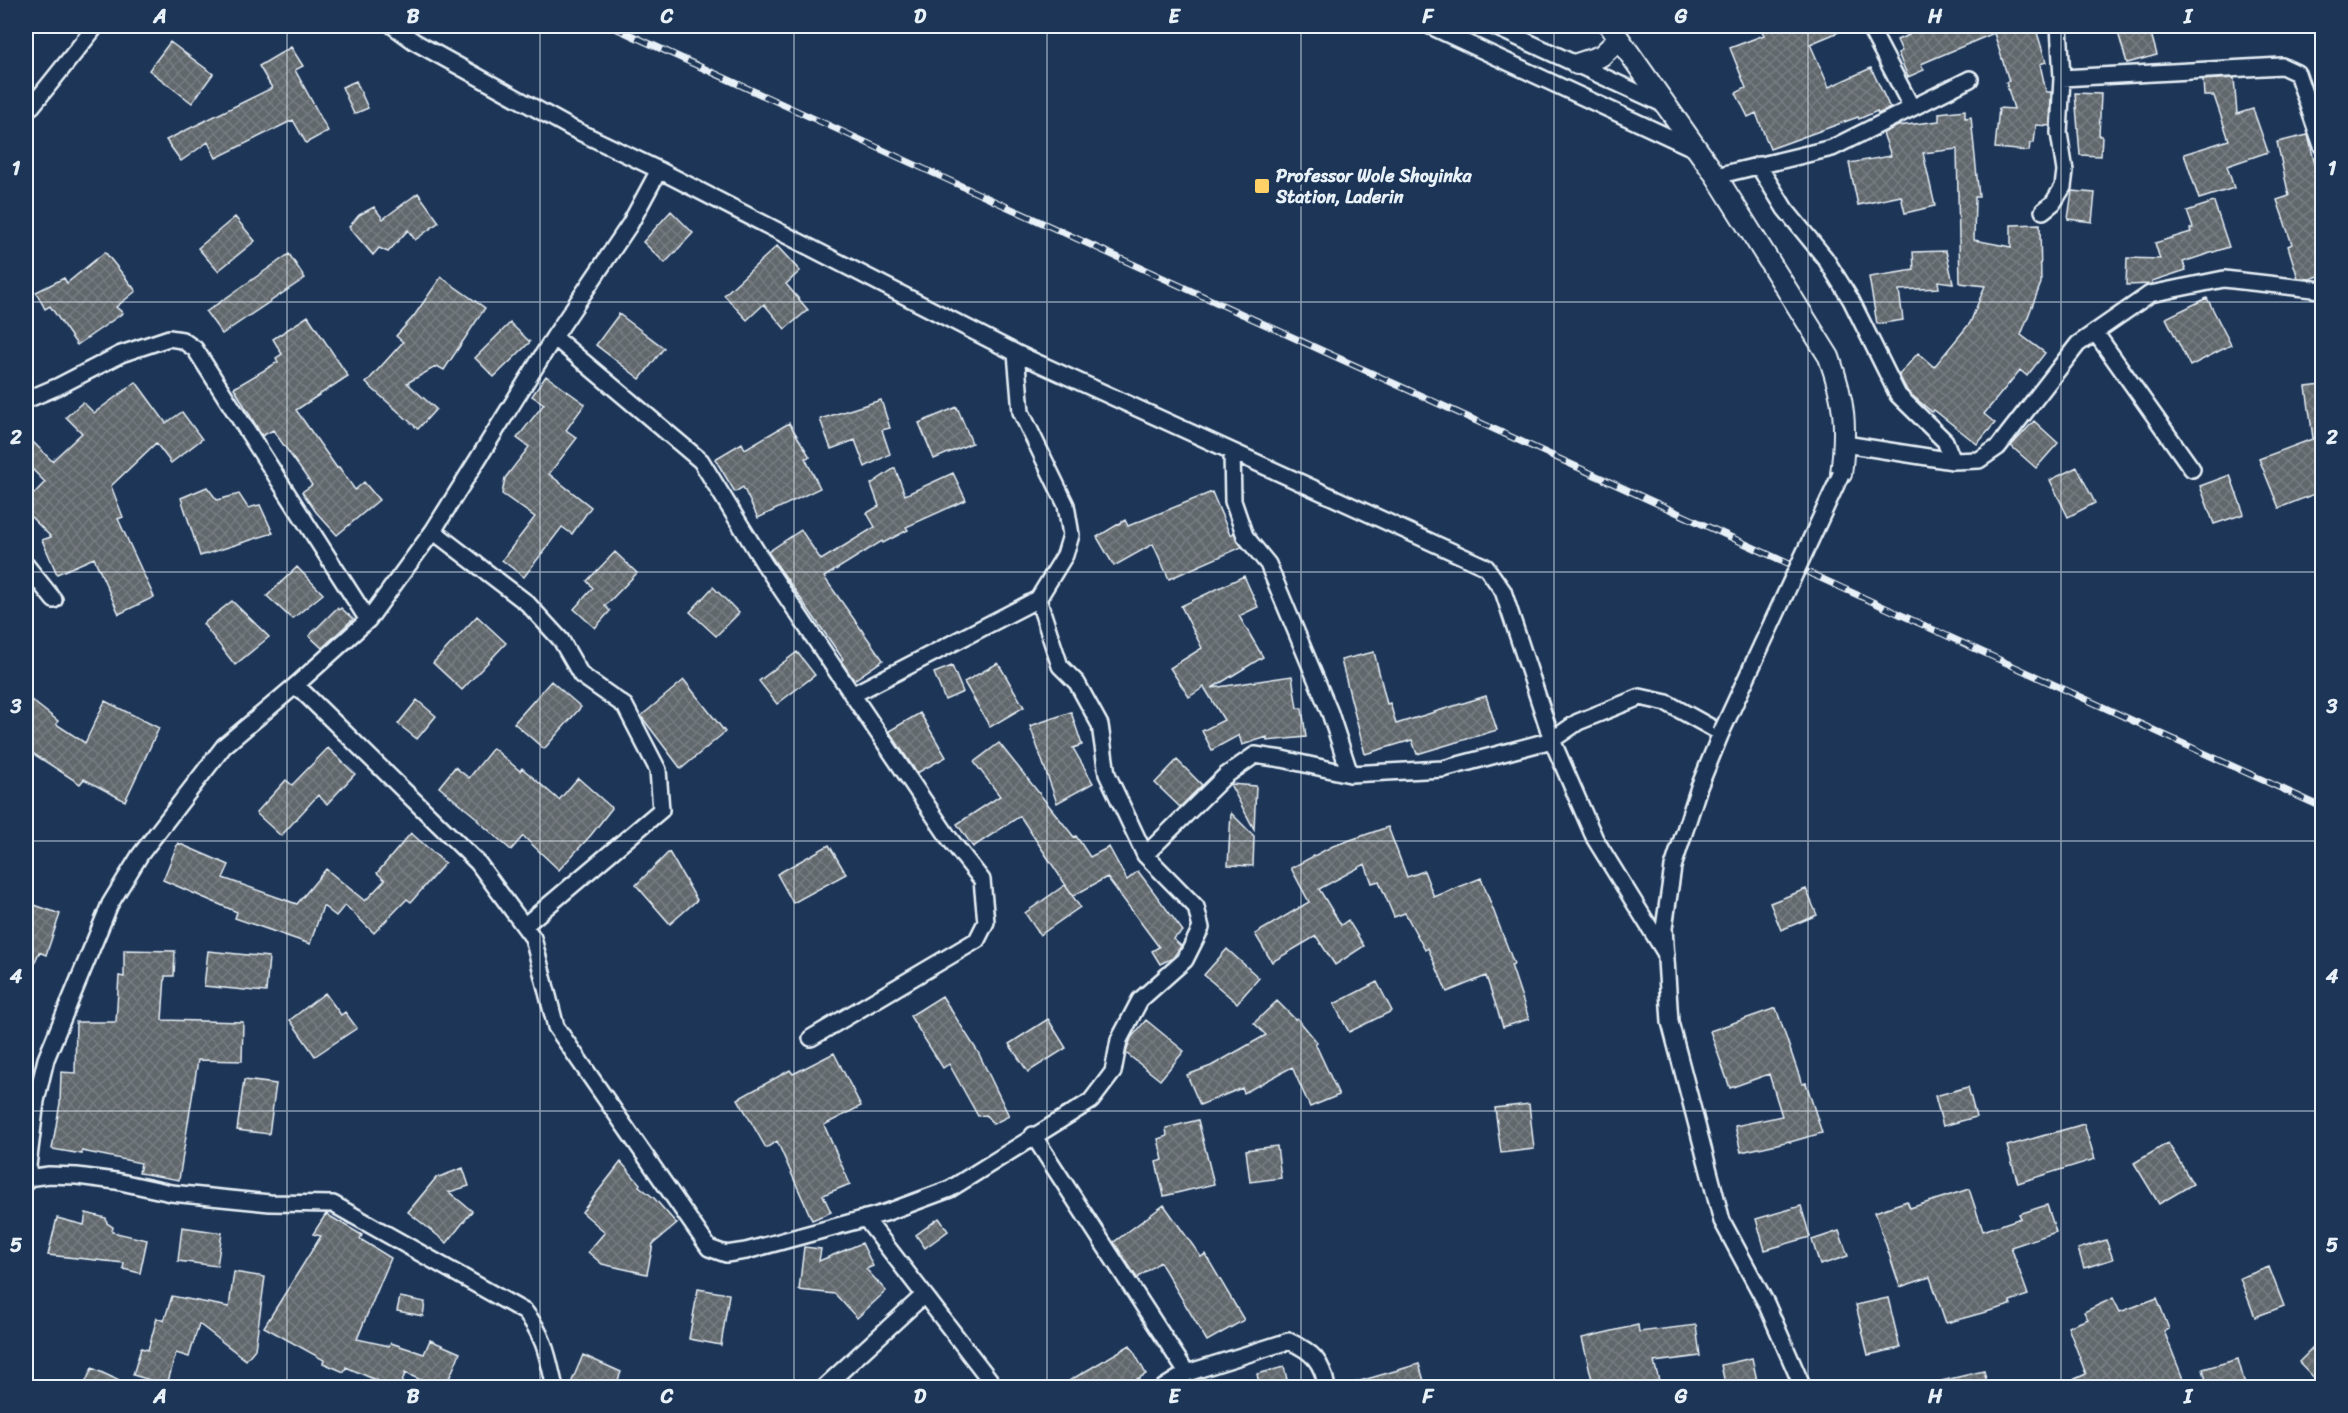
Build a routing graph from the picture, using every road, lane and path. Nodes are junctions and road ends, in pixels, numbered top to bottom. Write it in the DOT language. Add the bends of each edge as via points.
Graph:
graph roads {
  1 [pos="96,26"];
  2 [pos="393,26"];
  3 [pos="1430,26"];
  4 [pos="1493,26"];
  5 [pos="1869,26"];
  6 [pos="2059,26"];
  7 [pos="1614,32"];
  8 [pos="1537,46"];
  9 [pos="1577,64"];
  10 [pos="1526,70"];
  11 [pos="2062,78"];
  12 [pos="1970,79"];
  13 [pos="1667,106"];
  14 [pos="1912,108"];
  15 [pos="26,110"];
  16 [pos="2322,146"];
  17 [pos="1698,150"];
  18 [pos="1758,165"];
  19 [pos="659,170"];
  20 [pos="1716,176"];
  21 [pos="2043,211"];
  22 [pos="2322,290"];
  23 [pos="2095,332"];
  24 [pos="554,337"];
  25 [pos="1016,353"];
  26 [pos="26,400"];
  27 [pos="1845,444"];
  28 [pos="1233,452"];
  29 [pos="1953,461"];
  30 [pos="2192,469"];
  31 [pos="1841,474"];
  32 [pos="433,531"];
  33 [pos="26,565"];
  34 [pos="1038,599"];
  35 [pos="54,600"];
  36 [pos="368,620"];
  37 [pos="296,685"];
  38 [pos="852,695"];
  39 [pos="1721,734"];
  40 [pos="1552,740"];
  41 [pos="1350,774"];
  42 [pos="1145,855"];
  43 [pos="524,926"];
  44 [pos="1666,954"];
  45 [pos="811,1038"];
  46 [pos="1033,1135"];
  47 [pos="26,1180"];
  48 [pos="865,1218"];
  49 [pos="924,1295"];
  50 [pos="1187,1372"];
  51 [pos="555,1388"];
  52 [pos="823,1388"];
  53 [pos="996,1388"];
  54 [pos="1163,1388"];
  55 [pos="1327,1388"];
  56 [pos="1803,1388"];
  1 -- 15 [label="street"];
  2 -- 19 [label="street" via="415,42 572,128"];
  3 -- 10 [label="street"];
  4 -- 8 [label="street"];
  5 -- 14 [label="street"];
  6 -- 11 [label="street"];
  7 -- 9 [label="street" via="1601,56"];
  7 -- 13 [label="street"];
  8 -- 9 [label="street"];
  8 -- 10 [label="street"];
  9 -- 13 [label="street"];
  10 -- 17 [label="street"];
  11 -- 16 [label="street" via="2282,66 2297,73"];
  11 -- 21 [label="street" via="2059,133 2064,188"];
  12 -- 14 [label="street"];
  13 -- 17 [label="street"];
  14 -- 18 [label="street" via="1832,148"];
  17 -- 20 [label="street"];
  18 -- 20 [label="street"];
  18 -- 29 [label="street" via="1851,300 1898,395 1945,441"];
  19 -- 24 [label="street" via="630,224"];
  19 -- 25 [label="street"];
  20 -- 27 [label="street" via="1829,357 1839,385"];
  22 -- 23 [label="street" via="2223,279 2150,294"];
  23 -- 29 [label="street" via="2078,344 1998,447 1979,460"];
  23 -- 30 [label="street"];
  24 -- 32 [label="street"];
  24 -- 38 [label="street" via="701,461"];
  25 -- 28 [label="street"];
  25 -- 34 [label="street" via="1021,412 1066,505 1071,535 1065,555"];
  26 -- 36 [label="street" via="122,354 170,339 182,340 195,349"];
  27 -- 29 [label="street"];
  27 -- 31 [label="street"];
  28 -- 40 [label="street" via="1486,567 1503,591"];
  28 -- 41 [label="street" via="1233,501 1245,537 1268,564 1330,713"];
  31 -- 39 [label="street, bridge"];
  32 -- 36 [label="street"];
  32 -- 43 [label="street" via="527,603 561,640 581,675 625,706 658,770 661,810"];
  33 -- 35 [label="street"];
  34 -- 38 [label="street"];
  34 -- 42 [label="street" via="1060,666 1077,683 1100,725 1107,774"];
  36 -- 37 [label="street"];
  37 -- 43 [label="street" via="478,863"];
  37 -- 47 [label="street" via="224,746 140,855 110,904 46,1059 36,1101"];
  38 -- 45 [label="street" via="982,880 986,922 977,940"];
  39 -- 40 [label="street" via="1667,703 1640,697 1578,722"];
  39 -- 44 [label="street" via="1673,867 1664,928"];
  40 -- 41 [label="street" via="1443,770"];
  40 -- 44 [label="street" via="1595,839"];
  41 -- 42 [label="street" via="1254,755 1225,776"];
  42 -- 46 [label="street" via="1196,907 1201,928 1185,960 1140,1000 1119,1040 1113,1072 1092,1101"];
  43 -- 48 [label="street" via="533,938 556,1027 709,1248 726,1254 746,1251"];
  44 -- 56 [label="street" via="1670,1022 1722,1221 1766,1304"];
  46 -- 48 [label="street" via="950,1189"];
  46 -- 50 [label="street"];
  47 -- 51 [label="street" via="49,1175 77,1176 171,1193 270,1203 333,1204 525,1312 544,1342"];
  48 -- 49 [label="street"];
  49 -- 52 [label="street"];
  49 -- 53 [label="street"];
  50 -- 54 [label="street"];
  50 -- 55 [label="street" via="1289,1341 1309,1350 1323,1371"];
}
